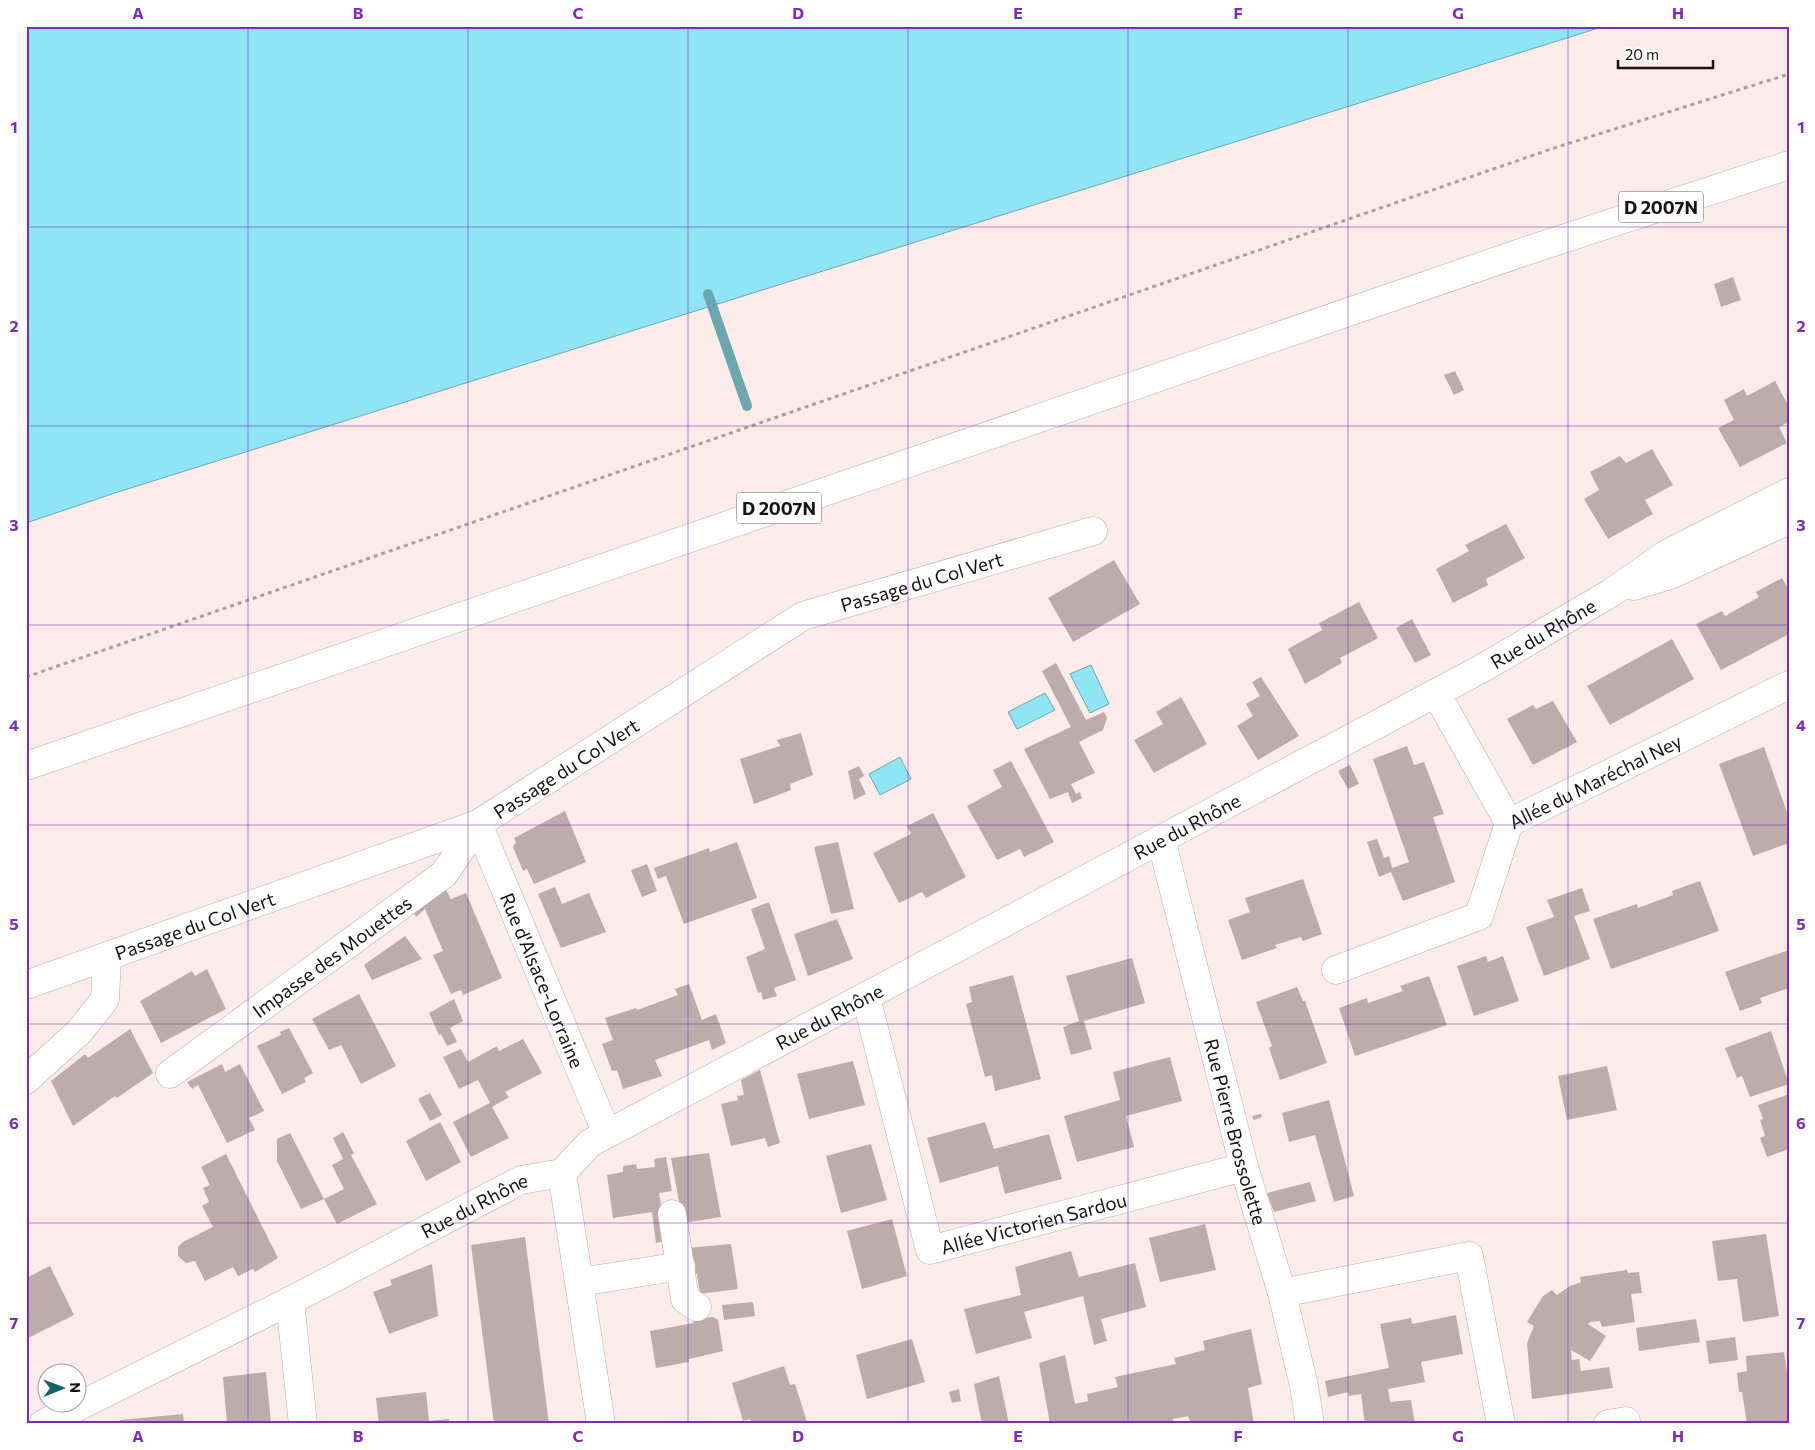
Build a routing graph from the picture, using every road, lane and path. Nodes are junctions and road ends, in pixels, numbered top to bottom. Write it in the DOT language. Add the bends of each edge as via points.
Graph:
graph roads {
  1 [pos="1789,74"];
  2 [pos="1789,165"];
  3 [pos="1789,492"];
  4 [pos="1789,520"];
  5 [pos="1092,531"];
  6 [pos="1611,594"];
  7 [pos="26,677"];
  8 [pos="1789,685"];
  9 [pos="1436,693"];
  10 [pos="26,766"];
  11 [pos="1509,823"];
  12 [pos="478,824"];
  13 [pos="1161,839"];
  14 [pos="107,957"];
  15 [pos="1336,970"];
  16 [pos="26,985"];
  17 [pos="866,997"];
  18 [pos="170,1074"];
  19 [pos="26,1080"];
  20 [pos="607,1134"];
  21 [pos="1244,1167"];
  22 [pos="562,1173"];
  23 [pos="672,1214"];
  24 [pos="681,1266"];
  25 [pos="580,1282"];
  26 [pos="1282,1293"];
  27 [pos="290,1301"];
  28 [pos="697,1307"];
  29 [pos="70,1417"];
  30 [pos="43,1424"];
  31 [pos="303,1424"];
  32 [pos="601,1424"];
  33 [pos="1310,1424"];
  34 [pos="1501,1424"];
  1 -- 7 [label="path" via="1551,149"];
  2 -- 10 [label="street, D 2007N" via="1532,249"];
  3 -- 6 [label="street, Rue du Rhône" via="1665,555"];
  4 -- 6 [label="street, Rue du Rhône" via="1670,575"];
  5 -- 12 [label="street, Passage du Col Vert" via="803,616"];
  6 -- 9 [label="street, Rue du Rhône"];
  8 -- 11 [label="street, Allée du Maréchal Ney"];
  9 -- 11 [label="street, Allée du Maréchal Ney"];
  9 -- 13 [label="street, Rue du Rhône"];
  11 -- 15 [label="street" via="1479,916"];
  12 -- 14 [label="street, Passage du Col Vert"];
  12 -- 18 [label="street, Impasse des Mouettes" via="444,874"];
  12 -- 20 [label="street, Rue d'Alsace-Lorraine"];
  13 -- 17 [label="street, Rue du Rhône"];
  13 -- 21 [label="street, Rue Pierre Brossolette"];
  14 -- 16 [label="street, Passage du Col Vert"];
  14 -- 19 [label="street" via="105,999 80,1031"];
  17 -- 20 [label="street, Rue du Rhône"];
  17 -- 21 [label="street, Allée Victorien Sardou" via="930,1250"];
  20 -- 22 [label="street, Rue du Rhône" via="590,1143"];
  21 -- 26 [label="street, Rue Pierre Brossolette"];
  22 -- 25 [label="street"];
  22 -- 27 [label="street, Rue du Rhône" via="520,1180"];
  23 -- 24 [label="street"];
  24 -- 25 [label="street"];
  24 -- 28 [label="street" via="686,1299"];
  25 -- 32 [label="street"];
  26 -- 33 [label="street, Rue Pierre Brossolette"];
  26 -- 34 [label="street" via="1469,1256"];
  27 -- 29 [label="street, Rue du Rhône"];
  27 -- 31 [label="street"];
  29 -- 30 [label="street, Rue du Rhône"];
}
